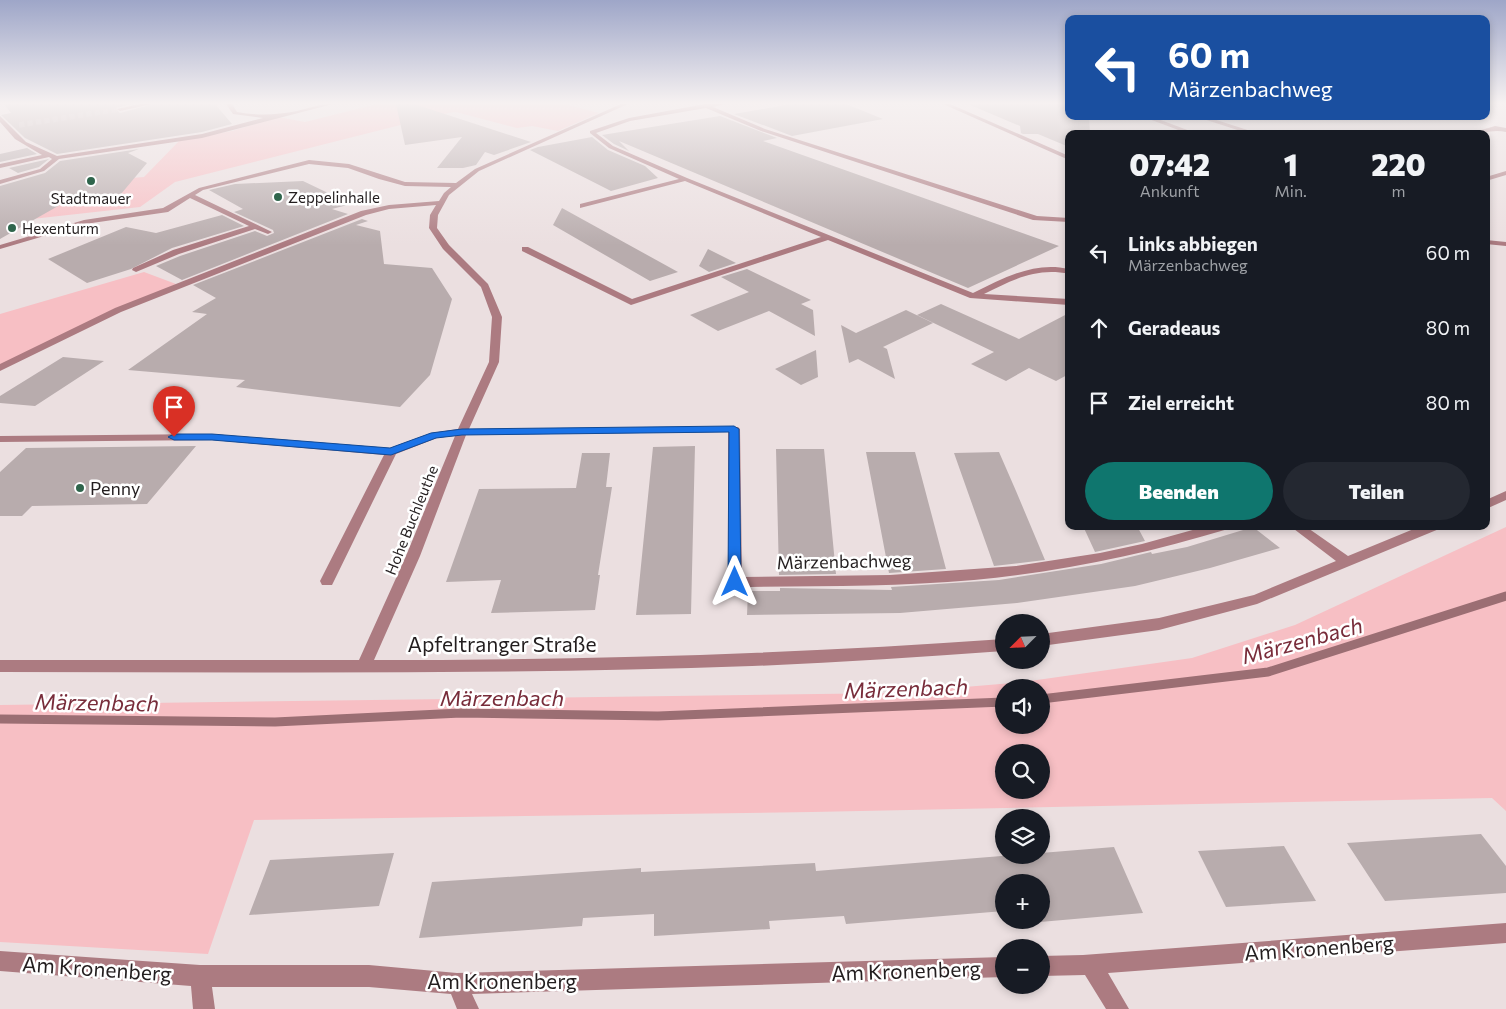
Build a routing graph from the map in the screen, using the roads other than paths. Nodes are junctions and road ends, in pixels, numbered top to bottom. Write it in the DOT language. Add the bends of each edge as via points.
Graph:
graph roads {
  1 [pos="38,151"];
  2 [pos="93,151"];
  3 [pos="519,151"];
  4 [pos="620,151"];
  5 [pos="828,151"];
  6 [pos="1053,151"];
  7 [pos="47,156"];
  8 [pos="1065,156"];
  9 [pos="57,158"];
  10 [pos="0,166"];
  11 [pos="1506,173"];
  12 [pos="1490,178"];
  13 [pos="685,179"];
  14 [pos="0,182"];
  15 [pos="455,185"];
  16 [pos="191,196"];
  17 [pos="439,203"];
  18 [pos="583,206"];
  19 [pos="1065,220"];
  20 [pos="256,226"];
  21 [pos="268,232"];
  22 [pos="826,238"];
  23 [pos="1490,242"];
  24 [pos="1506,244"];
  25 [pos="0,247"];
  26 [pos="525,249"];
  27 [pos="136,270"];
  28 [pos="1065,271"];
  29 [pos="972,296"];
  30 [pos="1065,302"];
  31 [pos="0,368"];
  32 [pos="462,432"];
  33 [pos="0,440"];
  34 [pos="391,452"];
  35 [pos="1506,495"];
  36 [pos="1490,503"];
  37 [pos="1211,530"];
  38 [pos="1302,530"];
  39 [pos="1424,530"];
  40 [pos="1346,562"];
  41 [pos="327,581"];
  42 [pos="1050,639"];
  43 [pos="995,646"];
  44 [pos="364,665"];
  45 [pos="0,666"];
  46 [pos="1506,933"];
  47 [pos="0,961"];
  48 [pos="1090,964"];
  49 [pos="1050,966"];
  50 [pos="995,967"];
  51 [pos="200,976"];
  52 [pos="457,984"];
  53 [pos="204,1009"];
  54 [pos="468,1009"];
  55 [pos="1118,1009"];
  1 -- 7 [label="street"];
  2 -- 9 [label="street"];
  3 -- 15 [label="street, Hohe Buchleuthe" via="476,170"];
  4 -- 13 [label="street"];
  5 -- 19 [label="street" via="1036,218"];
  6 -- 8 [label="street"];
  7 -- 9 [label="street"];
  7 -- 10 [label="street"];
  9 -- 14 [label="street" via="42,170"];
  11 -- 12 [label="street"];
  13 -- 18 [label="street"];
  13 -- 22 [label="street"];
  15 -- 16 [label="street" via="405,184 349,166 309,162 201,189"];
  15 -- 17 [label="street, Hohe Buchleuthe"];
  16 -- 20 [label="street"];
  16 -- 25 [label="street" via="165,210 84,222"];
  17 -- 31 [label="street" via="389,207 364,213 118,310"];
  17 -- 32 [label="street, Hohe Buchleuthe" via="434,215 434,228 446,247 485,286 497,317 494,362"];
  20 -- 21 [label="street"];
  20 -- 27 [label="street" via="176,252"];
  22 -- 26 [label="street" via="631,302"];
  22 -- 29 [label="street"];
  23 -- 24 [label="street"];
  28 -- 29 [label="street" via="1058,268 1028,271"];
  29 -- 30 [label="street"];
  32 -- 34 [label="street" via="435,435"];
  32 -- 37 [label="street, Märzenbachweg" via="734,429 735,582 891,580 998,573 1109,556 1176,542"];
  32 -- 44 [label="street, Hohe Buchleuthe" via="413,556"];
  33 -- 34 [label="street" via="212,437"];
  34 -- 41 [label="street"];
  35 -- 36 [label="street"];
  38 -- 40 [label="street"];
  39 -- 40 [label="street"];
  40 -- 42 [label="street" via="1248,601 1158,624"];
  43 -- 44 [label="street, Apfeltranger Straße" via="831,657 632,663"];
  44 -- 45 [label="street, Apfeltranger Straße"];
  46 -- 48 [label="street, Am Kronenberg"];
  47 -- 51 [label="street, Am Kronenberg"];
  48 -- 49 [label="street, Am Kronenberg"];
  48 -- 55 [label="street"];
  50 -- 52 [label="street, Am Kronenberg"];
  51 -- 52 [label="street, Am Kronenberg" via="369,976"];
  51 -- 53 [label="street"];
  52 -- 54 [label="street"];
}
